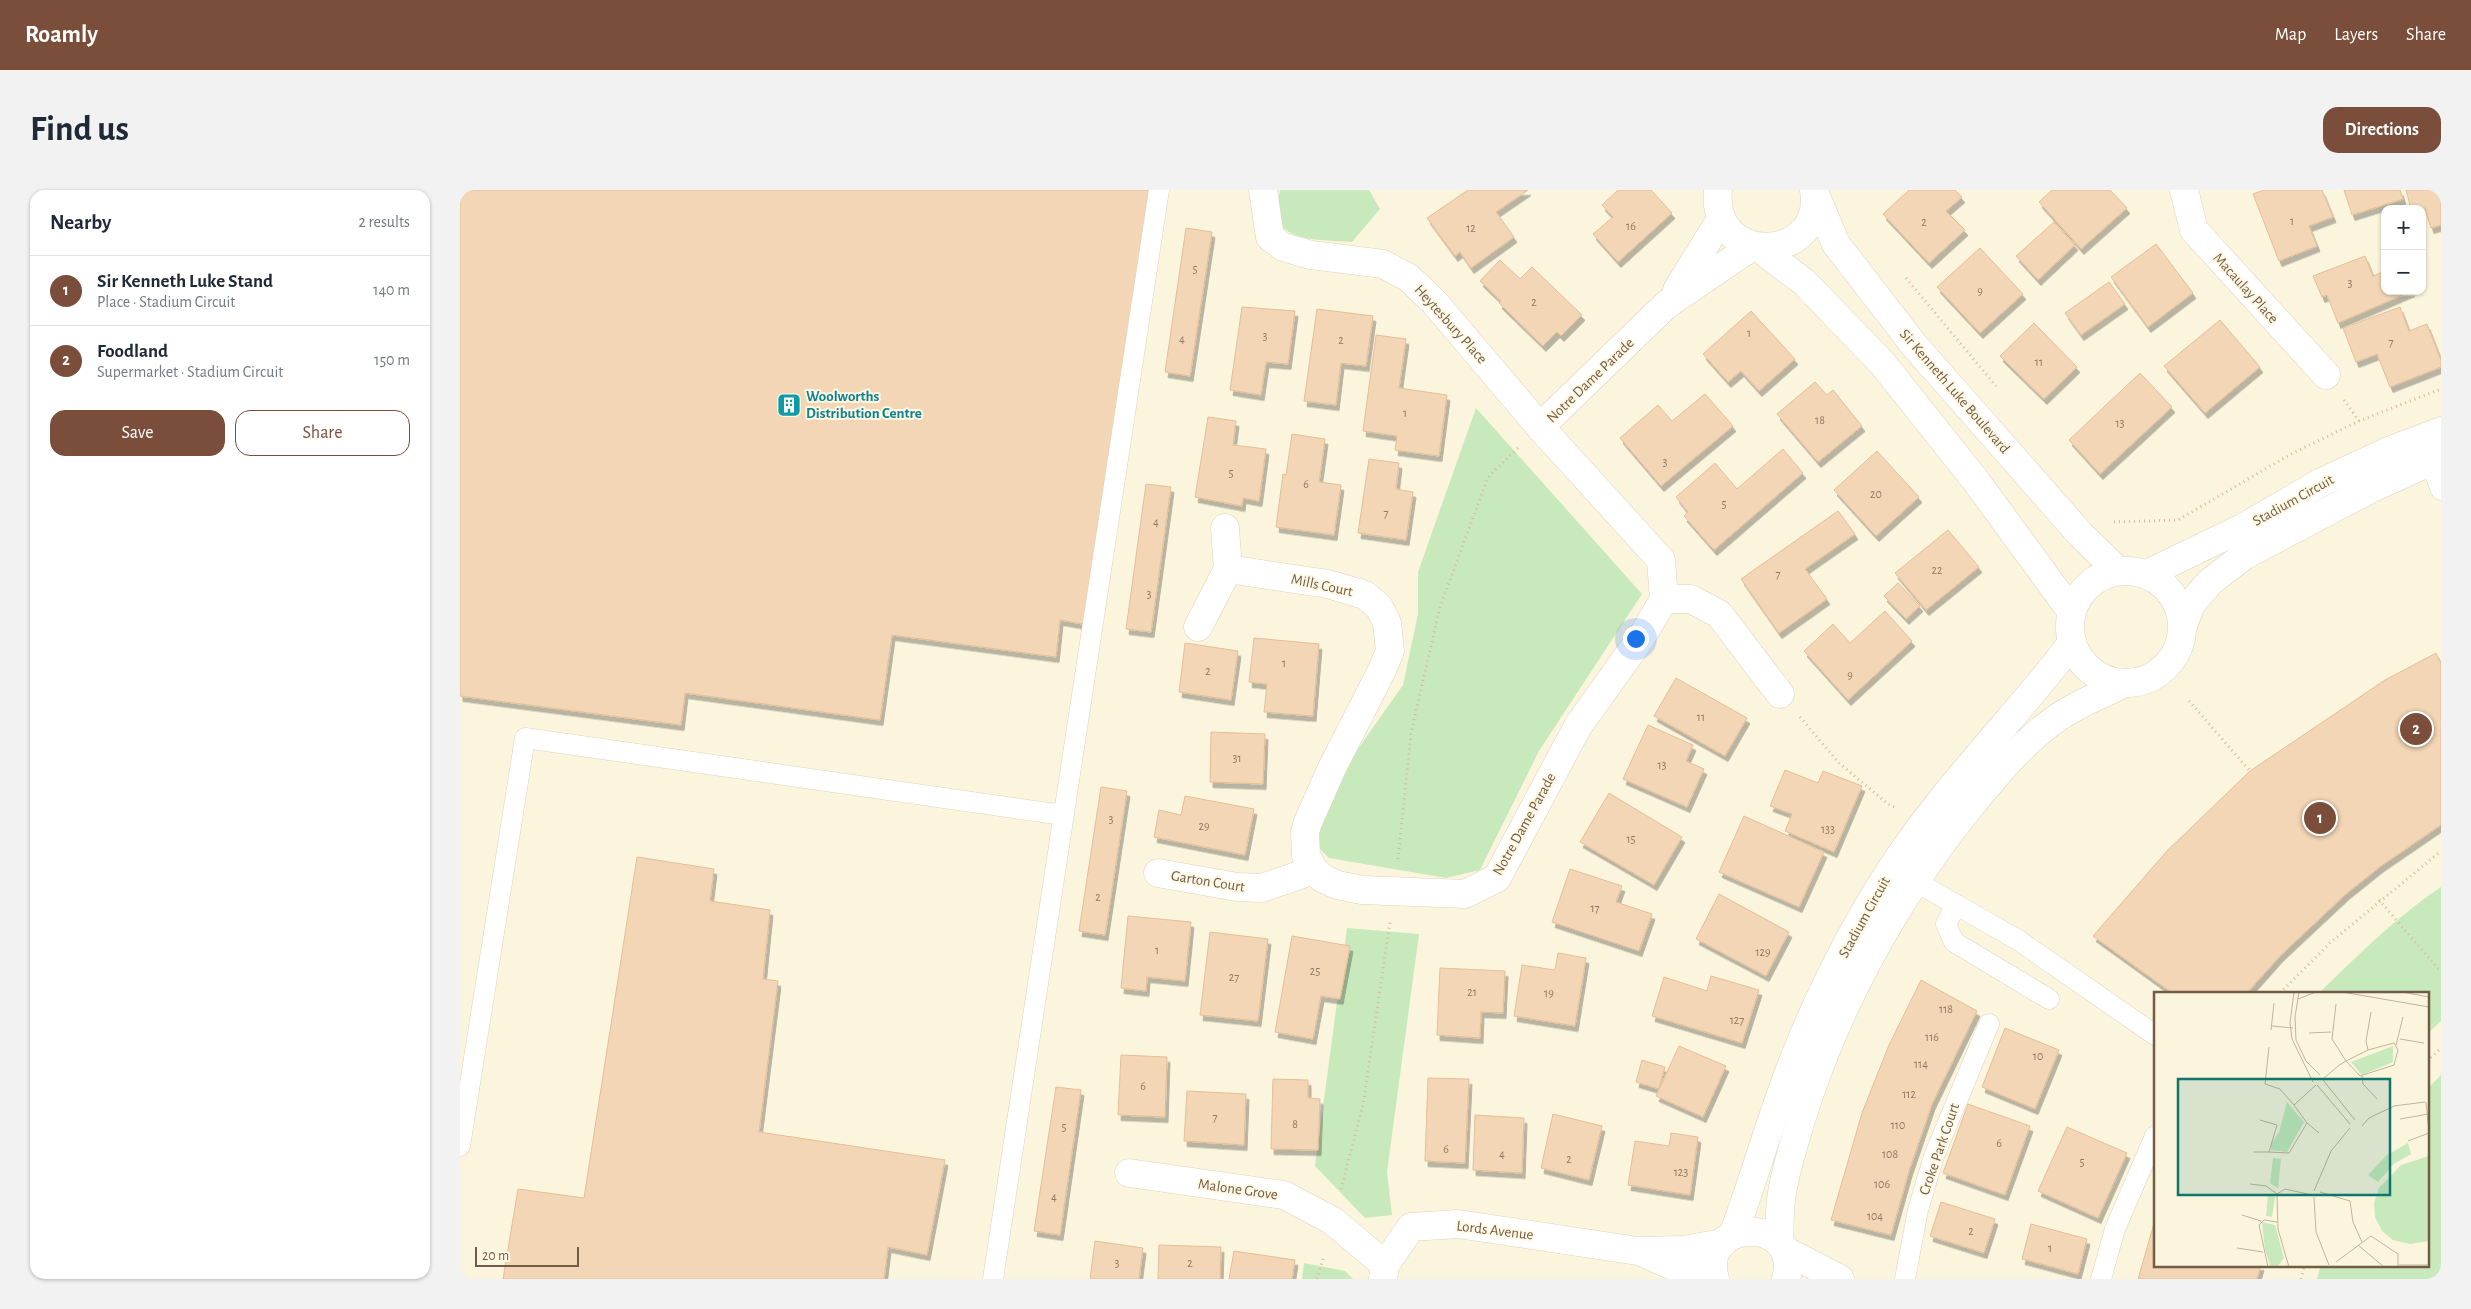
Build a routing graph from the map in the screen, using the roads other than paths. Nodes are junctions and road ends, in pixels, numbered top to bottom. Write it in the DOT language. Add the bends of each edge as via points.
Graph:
graph roads {
  1 [pos="1159,190"];
  2 [pos="1263,190"];
  3 [pos="1710,190"];
  4 [pos="1718,190"];
  5 [pos="2184,190"];
  6 [pos="1815,191"];
  7 [pos="1721,218"];
  8 [pos="1756,246"];
  9 [pos="1666,305"];
  10 [pos="2326,375"];
  11 [pos="1540,428"];
  12 [pos="2441,431"];
  13 [pos="2435,459"];
  14 [pos="2441,490"];
  15 [pos="1225,528"];
  16 [pos="1228,569"];
  17 [pos="2118,571"];
  18 [pos="2147,574"];
  19 [pos="1664,599"];
  20 [pos="2071,611"];
  21 [pos="2183,626"];
  22 [pos="1198,627"];
  23 [pos="2072,643"];
  24 [pos="2123,684"];
  25 [pos="1780,694"];
  26 [pos="1062,815"];
  27 [pos="1892,868"];
  28 [pos="1314,870"];
  29 [pos="1158,872"];
  30 [pos="1916,882"];
  31 [pos="1956,905"];
  32 [pos="2048,999"];
  33 [pos="1989,1024"];
  34 [pos="2154,1033"];
  35 [pos="2154,1138"];
  36 [pos="460,1146"];
  37 [pos="1129,1173"];
  38 [pos="1728,1239"];
  39 [pos="1781,1246"];
  40 [pos="1638,1251"];
  41 [pos="1384,1272"];
  42 [pos="1715,1278"];
  43 [pos="993,1279"];
  44 [pos="1786,1279"];
  45 [pos="1840,1279"];
  46 [pos="1906,1279"];
  47 [pos="2101,1279"];
  1 -- 26 [label="lane"];
  2 -- 11 [label="street, Heytesbury Place" via="1270,237 1284,247 1311,255 1383,264 1409,278 1435,302"];
  3 -- 7 [label="street"];
  4 -- 7 [label="street"];
  5 -- 10 [label="street, Macaulay Place" via="2194,230"];
  6 -- 8 [label="street, Sir Kenneth Luke Boulevard" via="1814,209 1800,234 1773,248"];
  6 -- 17 [label="street, Sir Kenneth Luke Boulevard" via="1836,244 1914,345 2081,535"];
  7 -- 8 [label="street" via="1740,240"];
  7 -- 9 [label="street, Notre Dame Parade"];
  8 -- 9 [label="street, Notre Dame Parade"];
  8 -- 20 [label="street" via="1805,282 1883,364 1976,481"];
  9 -- 11 [label="street, Notre Dame Parade"];
  11 -- 19 [label="street, Notre Dame Parade" via="1661,560"];
  12 -- 18 [label="street, Stadium Circuit" via="2322,482 2244,527"];
  13 -- 14 [label="lane"];
  13 -- 21 [label="street, Stadium Circuit" via="2370,489 2246,555 2210,582 2191,604"];
  15 -- 16 [label="street"];
  16 -- 22 [label="street"];
  16 -- 28 [label="street, Mills Court" via="1328,584 1365,595 1379,607 1387,623 1390,651 1332,768 1305,832 1306,856"];
  17 -- 18 [label="street" via="2133,570"];
  17 -- 20 [label="street" via="2102,575 2089,584"];
  18 -- 21 [label="street" via="2162,582 2173,594"];
  19 -- 25 [label="street" via="1691,599 1719,614"];
  19 -- 28 [label="street, Notre Dame Parade" via="1641,638 1578,726 1497,878 1466,894 1435,894 1362,890 1338,885 1322,878"];
  20 -- 23 [label="street"];
  21 -- 24 [label="street" via="2179,646 2169,664 2156,675"];
  23 -- 24 [label="street" via="2079,659 2091,672"];
  23 -- 27 [label="street, Stadium Circuit" via="2001,727"];
  24 -- 30 [label="street, Stadium Circuit" via="2070,709 2044,728 1990,781 1945,838"];
  26 -- 36 [label="lane" via="525,738"];
  26 -- 43 [label="lane"];
  27 -- 30 [label="lane"];
  27 -- 38 [label="street, Stadium Circuit" via="1842,956 1798,1049"];
  28 -- 29 [label="street, Garton Court" via="1262,888 1237,887"];
  30 -- 31 [label="lane"];
  30 -- 39 [label="street, Stadium Circuit" via="1890,922 1844,1010 1814,1079 1782,1193"];
  31 -- 32 [label="lane" via="1946,924 1954,942"];
  31 -- 34 [label="lane" via="2018,940"];
  33 -- 46 [label="lane, Croke Park Court" via="1934,1156 1918,1210"];
  35 -- 47 [label="lane" via="2115,1229"];
  37 -- 41 [label="street, Malone Grove" via="1284,1195 1333,1221"];
  38 -- 39 [label="street" via="1744,1231 1757,1231 1769,1235"];
  38 -- 40 [label="street" via="1683,1250"];
  38 -- 42 [label="street, Stadium Circuit" via="1716,1253 1713,1265"];
  39 -- 44 [label="street, Stadium Circuit" via="1788,1260"];
  39 -- 45 [label="street"];
  40 -- 41 [label="street, Lords Avenue" via="1458,1224 1411,1227"];
  40 -- 42 [label="street" via="1684,1271"];
}
